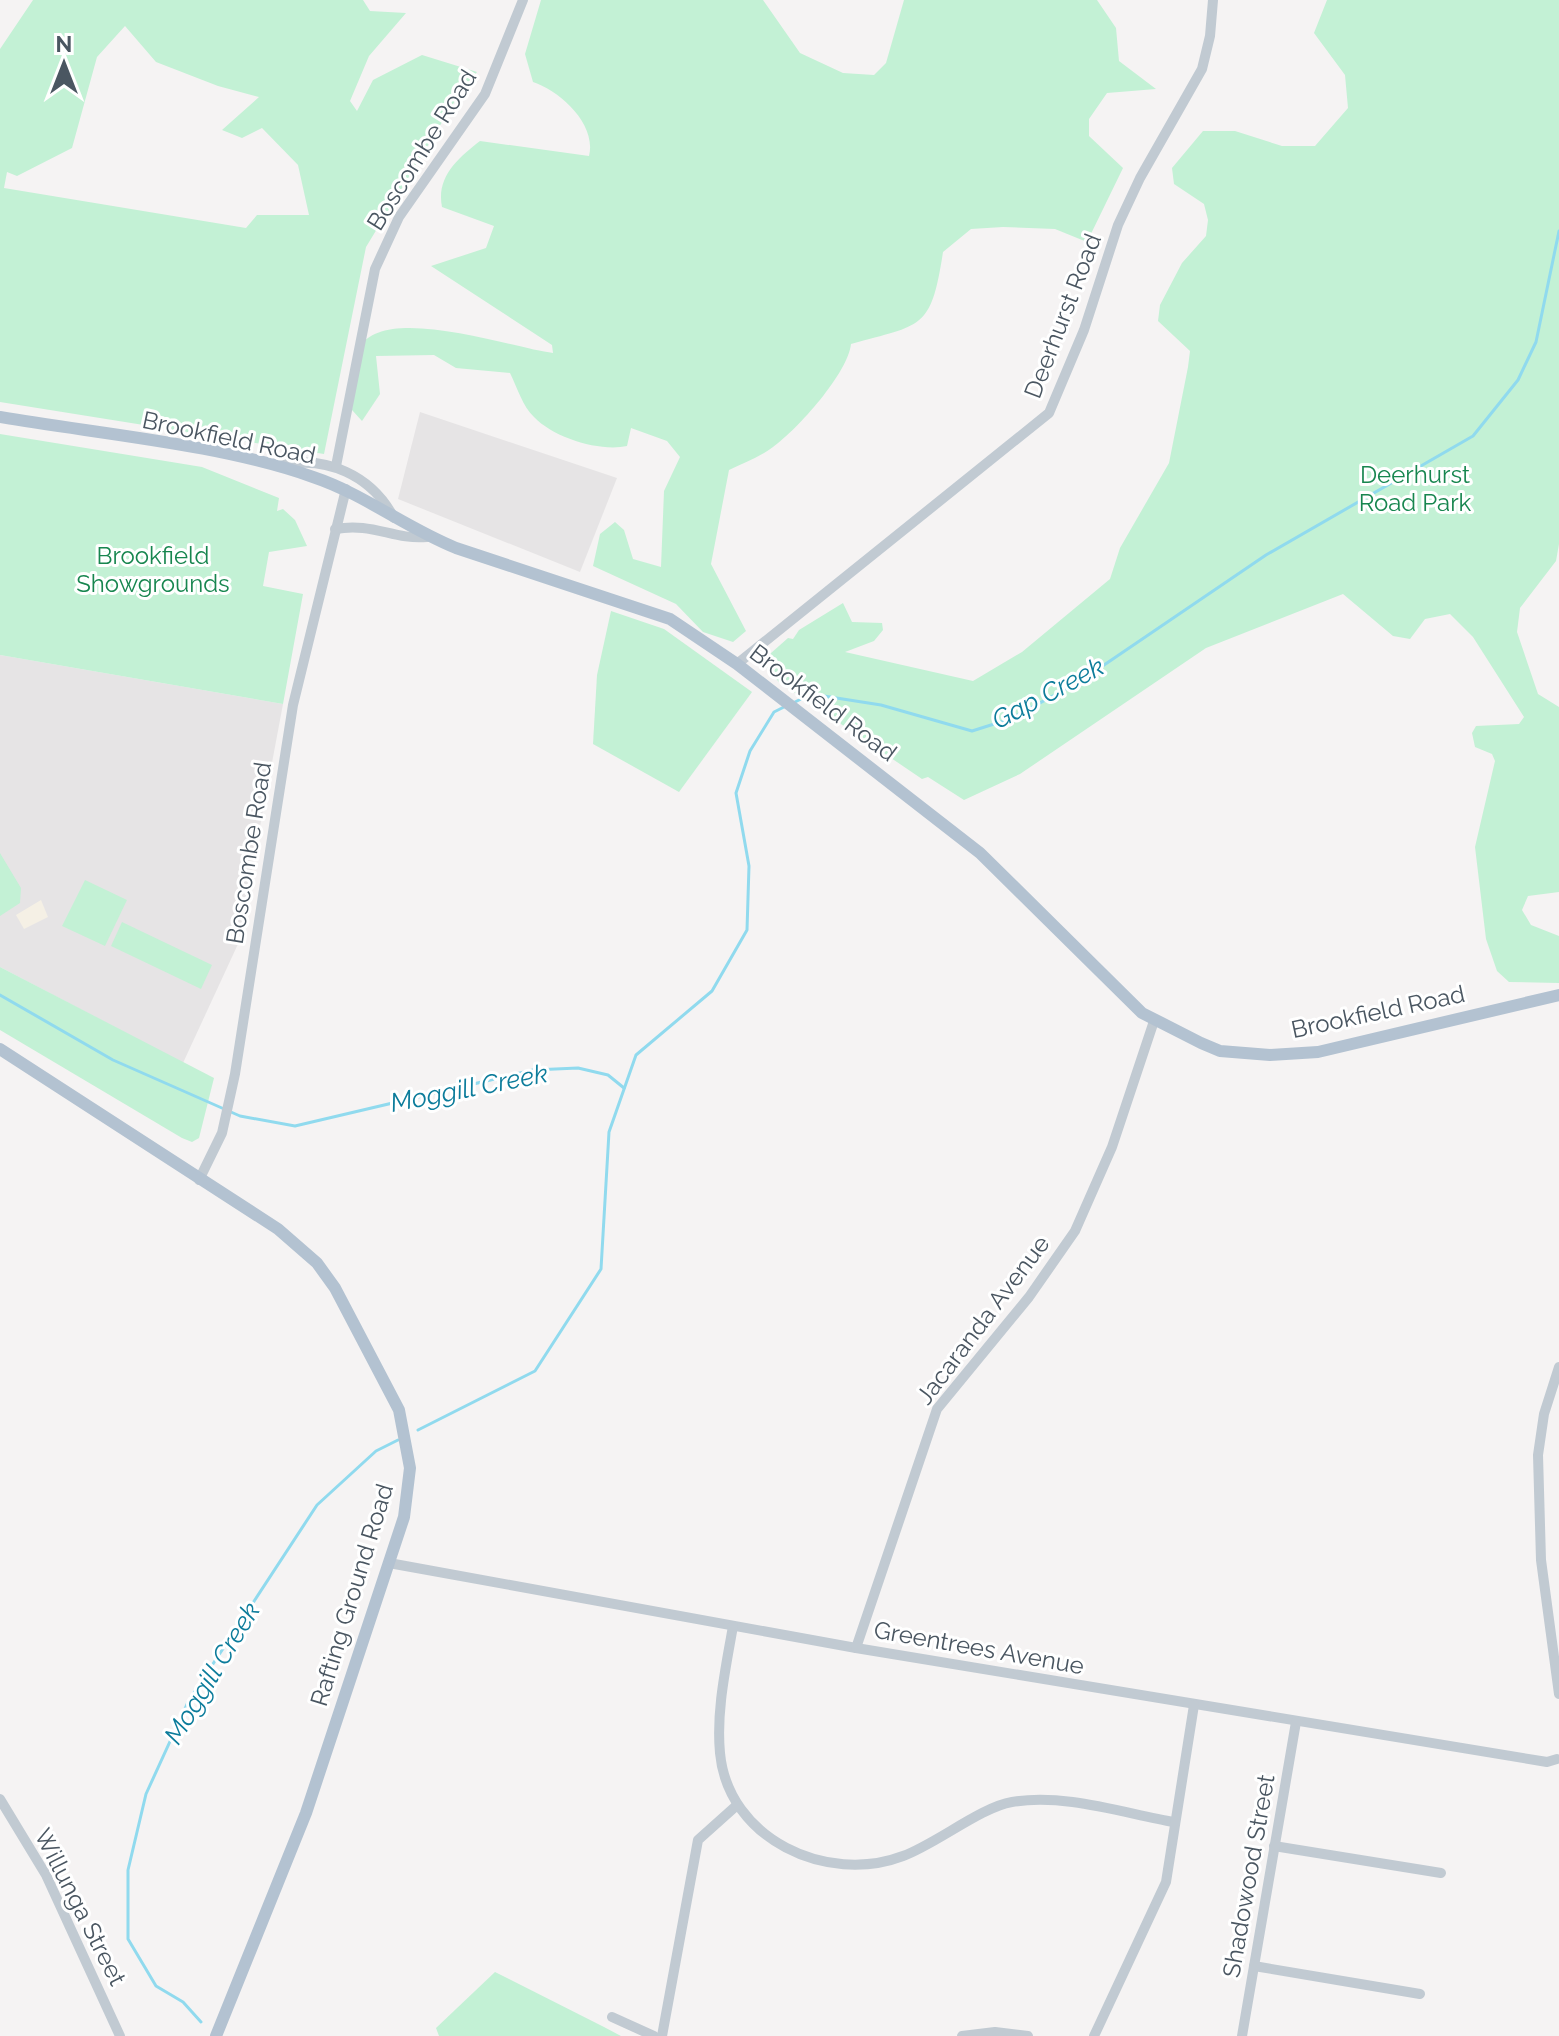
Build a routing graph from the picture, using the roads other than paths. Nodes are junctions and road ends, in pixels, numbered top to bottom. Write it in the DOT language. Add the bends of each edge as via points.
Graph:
graph roads {
  1 [pos="523,0"];
  2 [pos="1213,0"];
  3 [pos="0,417"];
  4 [pos="279,466"];
  5 [pos="336,466"];
  6 [pos="346,489"];
  7 [pos="394,519"];
  8 [pos="335,529"];
  9 [pos="427,537"];
  10 [pos="737,664"];
  11 [pos="1559,995"];
  12 [pos="1154,1021"];
  13 [pos="0,1049"];
  14 [pos="199,1180"];
  15 [pos="1559,1367"];
  16 [pos="389,1563"];
  17 [pos="733,1626"];
  18 [pos="856,1648"];
  19 [pos="1559,1694"];
  20 [pos="1194,1705"];
  21 [pos="1296,1722"];
  22 [pos="1558,1758"];
  23 [pos="0,1799"];
  24 [pos="736,1806"];
  25 [pos="1174,1822"];
  26 [pos="1274,1846"];
  27 [pos="1441,1873"];
  28 [pos="1254,1966"];
  29 [pos="1420,1994"];
  30 [pos="612,2017"];
  31 [pos="217,2032"];
  32 [pos="120,2036"];
  33 [pos="654,2036"];
  34 [pos="662,2036"];
  35 [pos="962,2036"];
  36 [pos="1028,2036"];
  37 [pos="1094,2036"];
  38 [pos="1242,2036"];
  1 -- 5 [label="street, Boscombe Road" via="485,94 399,217 375,269"];
  2 -- 10 [label="street, Deerhurst Road" via="1202,69 1118,225 1084,330 1049,413"];
  3 -- 4 [label="main road, Brookfield Road"];
  4 -- 5 [label="street"];
  4 -- 6 [label="main road, Brookfield Road"];
  5 -- 7 [label="street" via="383,498"];
  6 -- 7 [label="main road, Brookfield Road"];
  6 -- 8 [label="street, Boscombe Road"];
  7 -- 9 [label="main road, Brookfield Road"];
  8 -- 9 [label="street" via="367,526"];
  8 -- 14 [label="street, Boscombe Road" via="293,705 230,1095 222,1133"];
  9 -- 10 [label="main road, Brookfield Road" via="670,619"];
  10 -- 12 [label="main road, Brookfield Road" via="980,853 1112,987"];
  11 -- 12 [label="main road, Brookfield Road" via="1318,1052 1220,1051"];
  12 -- 18 [label="street, Jacaranda Avenue" via="1112,1147 1075,1231 1029,1297 937,1409"];
  13 -- 14 [label="main road, Rafting Ground Road"];
  14 -- 16 [label="main road, Rafting Ground Road" via="296,1241 317,1263 399,1410 410,1468 407,1507"];
  15 -- 19 [label="street" via="1538,1455 1541,1560"];
  16 -- 17 [label="street, Greentrees Avenue"];
  16 -- 31 [label="main road, Rafting Ground Road" via="306,1813"];
  17 -- 18 [label="street, Greentrees Avenue"];
  17 -- 24 [label="street" via="719,1721 720,1756"];
  18 -- 20 [label="street, Greentrees Avenue"];
  20 -- 21 [label="street, Greentrees Avenue"];
  20 -- 25 [label="street"];
  21 -- 22 [label="street, Greentrees Avenue" via="1547,1762"];
  21 -- 26 [label="street, Shadowood Street"];
  23 -- 32 [label="street, Willunga Street" via="46,1875"];
  24 -- 25 [label="street" via="791,1852 823,1864 865,1865 903,1856 1007,1803 1036,1799"];
  24 -- 34 [label="street" via="698,1840"];
  25 -- 37 [label="street" via="1166,1882"];
  26 -- 27 [label="street"];
  26 -- 28 [label="street, Shadowood Street"];
  28 -- 29 [label="street"];
  28 -- 38 [label="street, Shadowood Street"];
  30 -- 33 [label="street"];
  35 -- 36 [label="street"];
}
